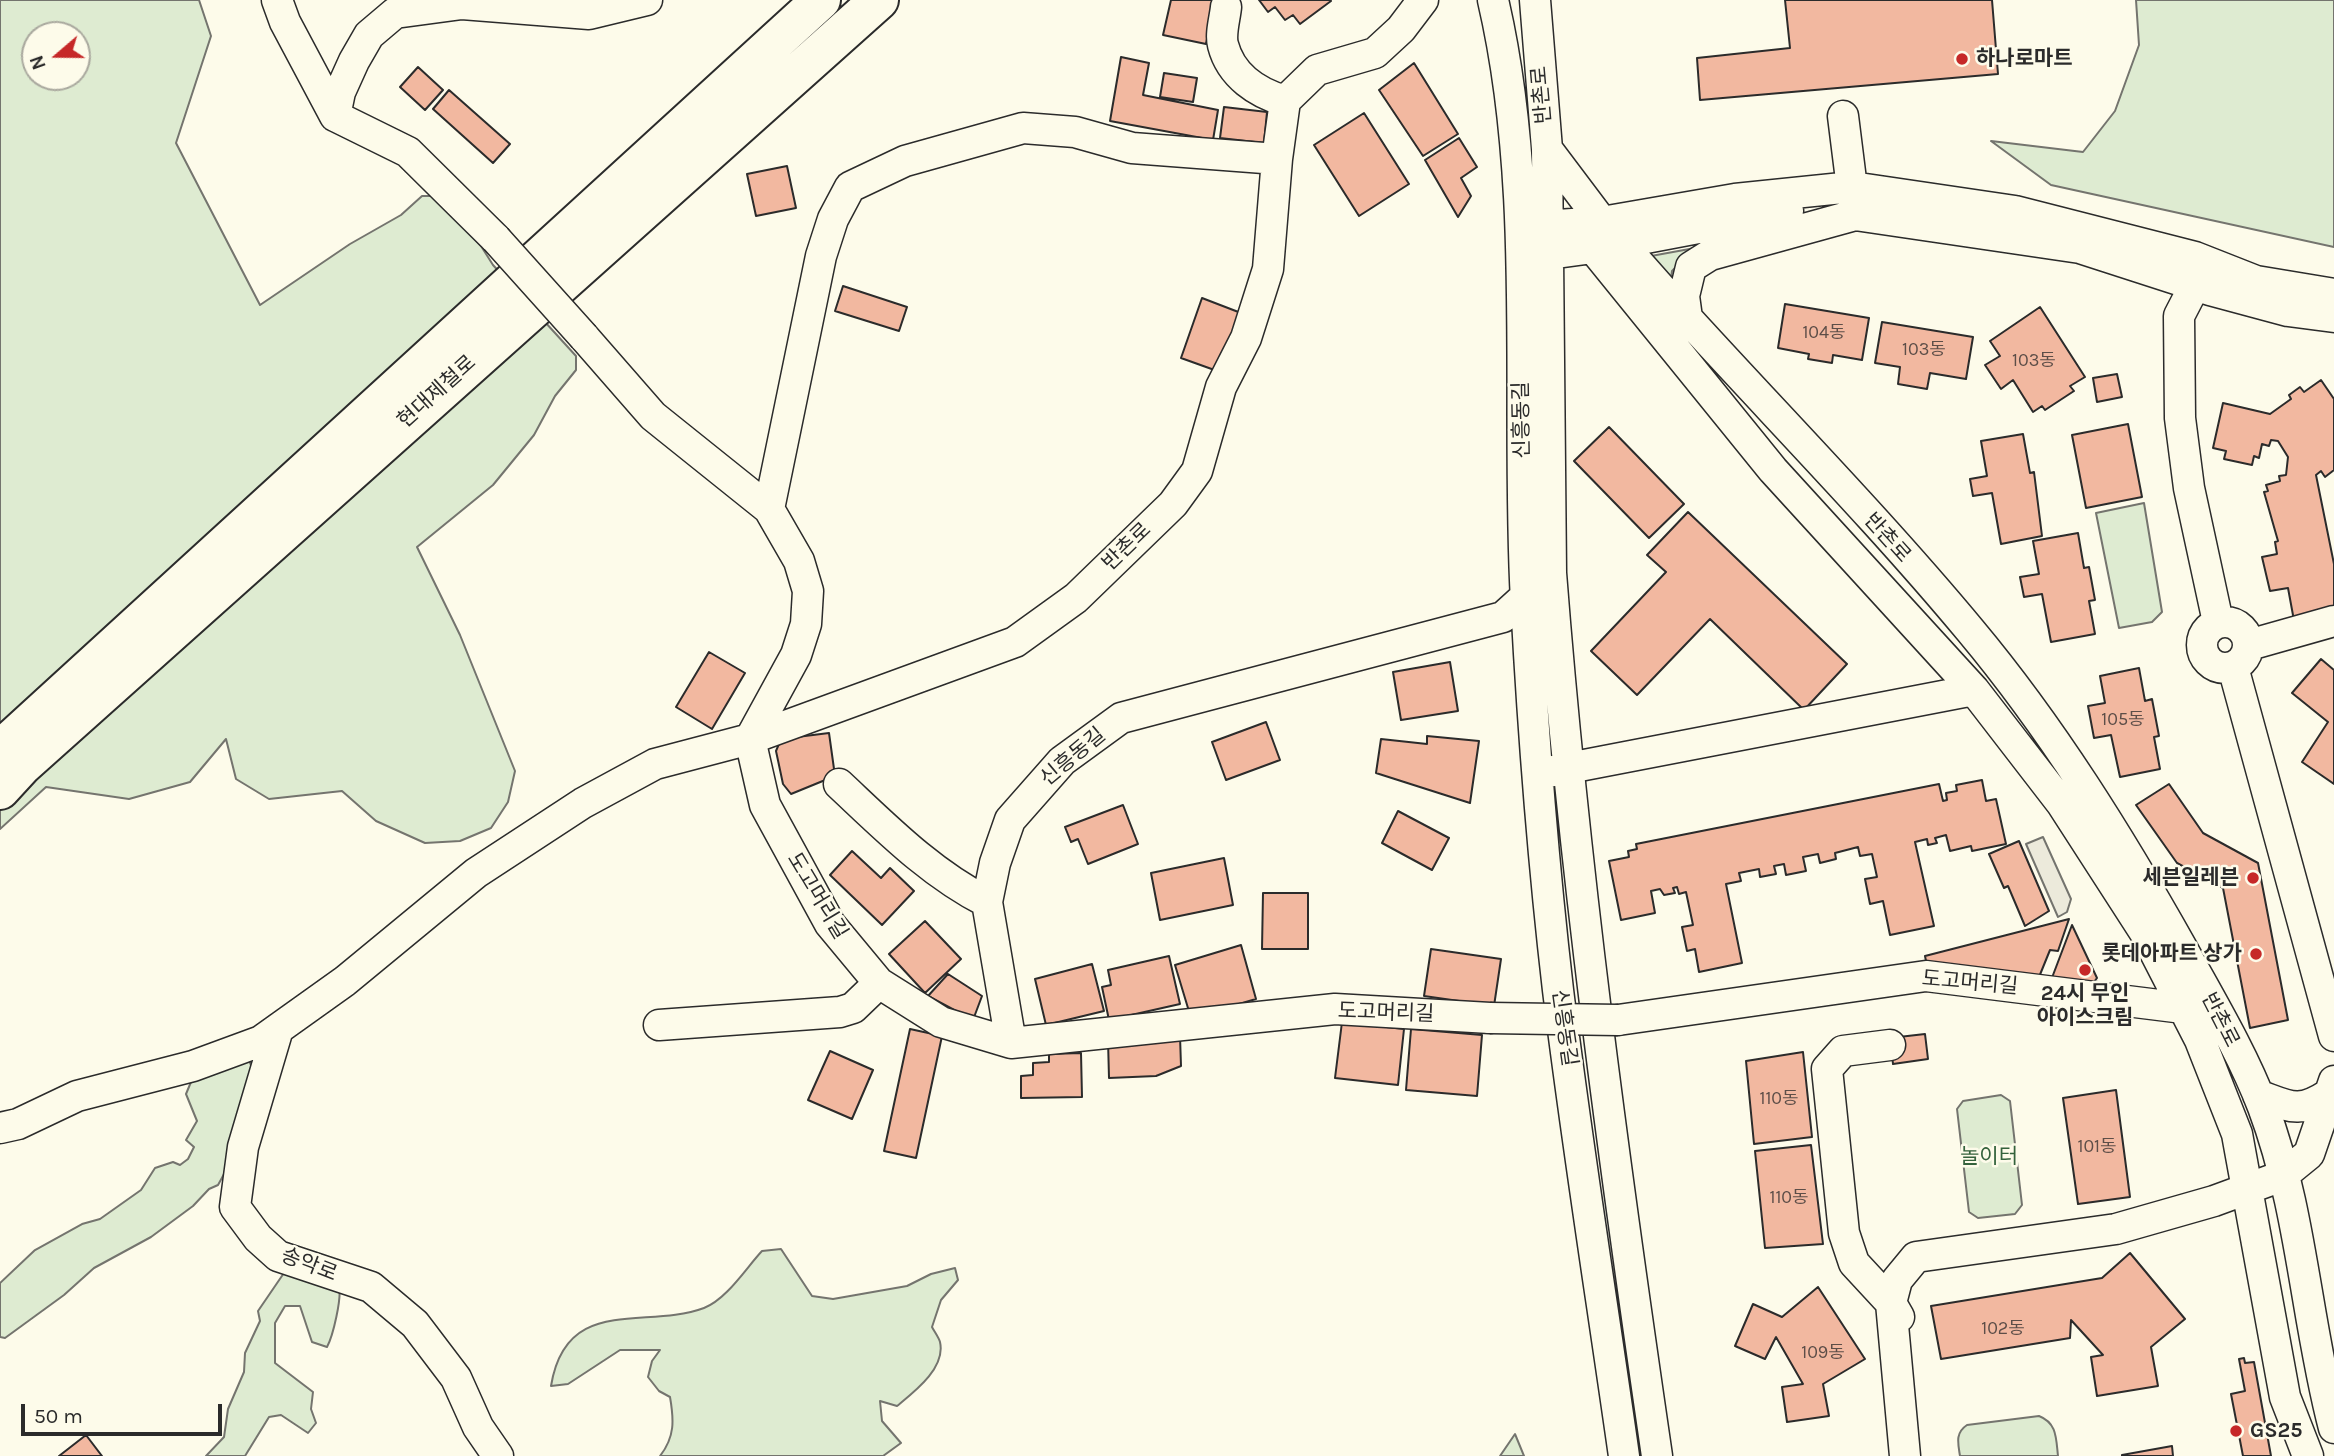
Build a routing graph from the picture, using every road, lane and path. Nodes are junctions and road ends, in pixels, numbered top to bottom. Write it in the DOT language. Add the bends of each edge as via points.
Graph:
graph roads {
  1 [pos="277,0"];
  2 [pos="647,0"];
  3 [pos="821,0"];
  4 [pos="879,0"];
  5 [pos="1423,0"];
  6 [pos="1493,0"];
  7 [pos="1535,0"];
  8 [pos="1226,7"];
  9 [pos="1285,101"];
  10 [pos="335,116"];
  11 [pos="1843,116"];
  12 [pos="1547,149"];
  13 [pos="1277,159"];
  14 [pos="1853,201"];
  15 [pos="1606,238"];
  16 [pos="1531,250"];
  17 [pos="2195,271"];
  18 [pos="2334,294"];
  19 [pos="1687,317"];
  20 [pos="2334,317"];
  21 [pos="769,509"];
  22 [pos="1525,597"];
  23 [pos="2334,621"];
  24 [pos="2218,622"];
  25 [pos="2241,656"];
  26 [pos="1974,690"];
  27 [pos="750,739"];
  28 [pos="0,750"];
  29 [pos="1567,768"];
  30 [pos="1538,774"];
  31 [pos="839,784"];
  32 [pos="0,790"];
  33 [pos="987,902"];
  34 [pos="879,983"];
  35 [pos="2183,1008"];
  36 [pos="659,1025"];
  37 [pos="278,1029"];
  38 [pos="2334,1036"];
  39 [pos="1011,1043"];
  40 [pos="2332,1093"];
  41 [pos="2258,1095"];
  42 [pos="0,1128"];
  43 [pos="2282,1176"];
  44 [pos="2246,1190"];
  45 [pos="2256,1252"];
  46 [pos="1919,1256"];
  47 [pos="1892,1303"];
  48 [pos="1906,1329"];
  49 [pos="2285,1397"];
  50 [pos="2334,1428"];
  51 [pos="498,1456"];
  52 [pos="1624,1456"];
  53 [pos="1657,1456"];
  54 [pos="1905,1456"];
  55 [pos="1916,1456"];
  56 [pos="2298,1456"];
  57 [pos="2308,1456"];
  1 -- 10 [label="street"];
  2 -- 10 [label="street" via="589,14 462,4 395,13 369,36 354,61"];
  3 -- 28 [label="highway, 현대제철로"];
  4 -- 32 [label="highway, 현대제철로" via="407,419"];
  5 -- 9 [label="street" via="1375,53 1317,70"];
  6 -- 16 [label="street" via="1514,111"];
  7 -- 12 [label="street, 반촌로"];
  8 -- 9 [label="street" via="1223,45 1234,67 1262,94"];
  9 -- 13 [label="street, 반촌로"];
  10 -- 21 [label="street, bridge" via="408,152 496,239 653,416"];
  11 -- 14 [label="street"];
  12 -- 15 [label="street, 반촌로"];
  12 -- 16 [label="street"];
  13 -- 21 [label="street" via="1132,148 1075,132 1023,128 905,161 850,187 821,256"];
  13 -- 27 [label="street, 반촌로" via="1268,269 1261,294 1246,338 1221,387 1197,471 1173,504 1076,598 1016,642"];
  14 -- 15 [label="street" via="1735,199"];
  14 -- 17 [label="street" via="2015,211"];
  14 -- 19 [label="street" via="1710,255 1691,267 1684,296"];
  15 -- 16 [label="street"];
  15 -- 19 [label="street, 반촌로"];
  15 -- 26 [label="street, 반촌로" via="1773,470"];
  16 -- 22 [label="street, 신흥동길"];
  16 -- 29 [label="street"];
  17 -- 18 [label="street"];
  17 -- 20 [label="street" via="2288,311"];
  17 -- 24 [label="street" via="2179,316 2179,418"];
  19 -- 41 [label="street, 반촌로" via="1971,631 2073,768 2146,883"];
  21 -- 27 [label="street" via="799,561 808,591 806,624 796,655"];
  22 -- 30 [label="street, 신흥동길"];
  22 -- 33 [label="street, 신흥동길" via="1503,617 1121,718 1062,761 1010,820"];
  23 -- 25 [label="street"];
  24 -- 25 [label="street" via="2239,625"];
  24 -- 25 [label="street" via="2206,632 2203,653 2212,664"];
  25 -- 38 [label="street"];
  26 -- 29 [label="street"];
  26 -- 35 [label="street, 반촌로" via="2062,804 2144,931"];
  27 -- 34 [label="street, 도고머리길" via="765,805 830,924"];
  27 -- 37 [label="street" via="655,764 583,803 476,873 345,981"];
  29 -- 30 [label="street"];
  29 -- 53 [label="street" via="1613,1152"];
  30 -- 52 [label="street, 신흥동길" via="1558,989"];
  31 -- 33 [label="street" via="921,860"];
  33 -- 39 [label="street, 신흥동길"];
  34 -- 36 [label="street" via="853,1007 840,1012"];
  34 -- 39 [label="street, 도고머리길" via="941,1021"];
  35 -- 39 [label="street, 도고머리길, bridge" via="1926,976 1618,1020 1335,1009"];
  35 -- 44 [label="street, 반촌로" via="2237,1134"];
  37 -- 42 [label="street" via="227,1056 77,1096"];
  37 -- 51 [label="street, 송악로" via="243,1147 235,1207 278,1256 371,1287 415,1324 456,1378 478,1427"];
  40 -- 41 [label="street" via="2309,1107 2290,1107"];
  40 -- 43 [label="street" via="2309,1154"];
  41 -- 43 [label="street, 반촌로"];
  43 -- 44 [label="street"];
  43 -- 50 [label="street, 반촌로"];
  44 -- 45 [label="street, 반촌로"];
  44 -- 46 [label="street" via="2116,1229"];
  45 -- 46 [label="street" via="2252,1232 2240,1218 2229,1214 2119,1244"];
  45 -- 49 [label="street, 반촌로"];
  46 -- 47 [label="street" via="1897,1280"];
  46 -- 47 [label="street" via="1880,1263 1859,1245 1836,1096 1840,1073 1847,1064 1891,1050 1843,1051 1827,1069 1844,1233 1854,1262"];
  46 -- 48 [label="street" via="1903,1303"];
  47 -- 48 [label="street"];
  47 -- 54 [label="street"];
  48 -- 55 [label="street"];
  49 -- 56 [label="street"];
  49 -- 57 [label="street, 반촌로"];
}
